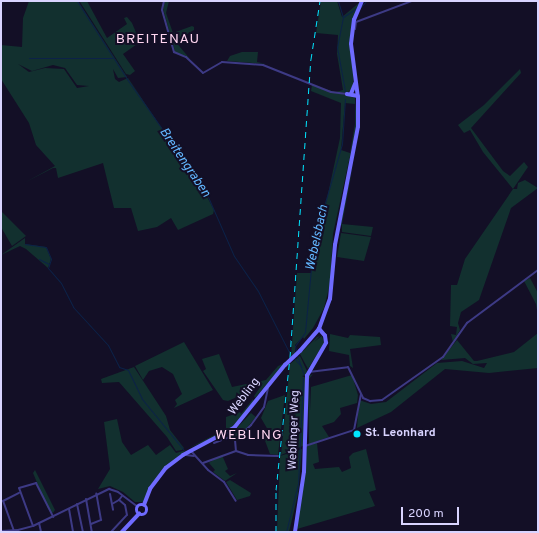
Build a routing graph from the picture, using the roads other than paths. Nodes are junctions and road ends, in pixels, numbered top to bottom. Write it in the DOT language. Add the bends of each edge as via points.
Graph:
graph roads {
  1 [pos="164,1"];
  2 [pos="362,1"];
  3 [pos="412,1"];
  4 [pos="351,44"];
  5 [pos="356,82"];
  6 [pos="349,94"];
  7 [pos="357,95"];
  8 [pos="538,270"];
  9 [pos="319,329"];
  10 [pos="323,334"];
  11 [pos="311,341"];
  12 [pos="308,372"];
  13 [pos="274,378"];
  14 [pos="360,395"];
  15 [pos="235,440"];
  16 [pos="214,443"];
  17 [pos="305,446"];
  18 [pos="190,450"];
  19 [pos="236,451"];
  20 [pos="183,455"];
  21 [pos="193,456"];
  22 [pos="278,456"];
  23 [pos="203,463"];
  24 [pos="19,493"];
  25 [pos="96,494"];
  26 [pos="110,494"];
  27 [pos="122,496"];
  28 [pos="86,499"];
  29 [pos="119,500"];
  30 [pos="2,501"];
  31 [pos="236,501"];
  32 [pos="77,504"];
  33 [pos="112,504"];
  34 [pos="144,505"];
  35 [pos="138,507"];
  36 [pos="69,509"];
  37 [pos="113,510"];
  38 [pos="139,514"];
  39 [pos="54,517"];
  40 [pos="39,523"];
  41 [pos="91,524"];
  42 [pos="33,526"];
  43 [pos="2,531"];
  44 [pos="14,531"];
  45 [pos="22,531"];
  46 [pos="41,532"];
  47 [pos="74,532"];
  48 [pos="83,532"];
  49 [pos="92,532"];
  50 [pos="111,532"];
  51 [pos="122,532"];
  52 [pos="295,532"];
  1 -- 6 [label="street" via="162,10 174,52 186,57 203,73 228,61 263,65 331,92"];
  2 -- 4 [label="main road" via="358,8"];
  3 -- 4 [label="street" via="356,22"];
  4 -- 5 [label="main road"];
  5 -- 6 [label="main road"];
  5 -- 7 [label="main road"];
  6 -- 7 [label="main road"];
  7 -- 9 [label="main road" via="357,134 335,245 330,301"];
  8 -- 14 [label="street" via="470,320 446,355 398,391 376,401"];
  9 -- 10 [label="main road"];
  9 -- 11 [label="main road"];
  10 -- 11 [label="main road"];
  10 -- 12 [label="main road, Weblinger Weg" via="325,345"];
  11 -- 13 [label="main road, bridge"];
  12 -- 14 [label="street" via="320,373 348,367"];
  12 -- 17 [label="main road, Weblinger Weg"];
  13 -- 15 [label="street, Webling" via="267,389 264,407"];
  13 -- 18 [label="main road, Webling" via="234,428"];
  14 -- 17 [label="street" via="354,430"];
  15 -- 16 [label="street" via="230,436"];
  15 -- 19 [label="street"];
  17 -- 52 [label="main road, Weblinger Weg"];
  18 -- 20 [label="main road, Webling"];
  18 -- 21 [label="street"];
  19 -- 22 [label="street" via="248,455"];
  19 -- 23 [label="street"];
  20 -- 21 [label="street"];
  20 -- 34 [label="main road, Webling" via="157,479"];
  21 -- 23 [label="street"];
  23 -- 31 [label="street" via="224,482"];
  24 -- 30 [label="street"];
  24 -- 39 [label="street" via="19,488 36,483 48,512"];
  24 -- 42 [label="street"];
  25 -- 27 [label="street" via="110,489"];
  25 -- 28 [label="street"];
  25 -- 41 [label="street" via="101,522"];
  26 -- 33 [label="street"];
  27 -- 29 [label="street"];
  27 -- 35 [label="street"];
  28 -- 32 [label="street"];
  28 -- 41 [label="street"];
  29 -- 33 [label="street"];
  29 -- 50 [label="street" via="125,506 127,515"];
  30 -- 44 [label="street"];
  32 -- 36 [label="street"];
  32 -- 48 [label="street"];
  33 -- 37 [label="street"];
  34 -- 35 [label="main road"];
  34 -- 38 [label="main road, Webling" via="146,512"];
  35 -- 38 [label="main road"];
  36 -- 39 [label="street"];
  36 -- 47 [label="street"];
  38 -- 51 [label="main road"];
  39 -- 40 [label="street"];
  40 -- 42 [label="street"];
  40 -- 46 [label="street"];
  41 -- 49 [label="street"];
  42 -- 45 [label="street"];
  43 -- 44 [label="street"];
  44 -- 45 [label="street"];
}
